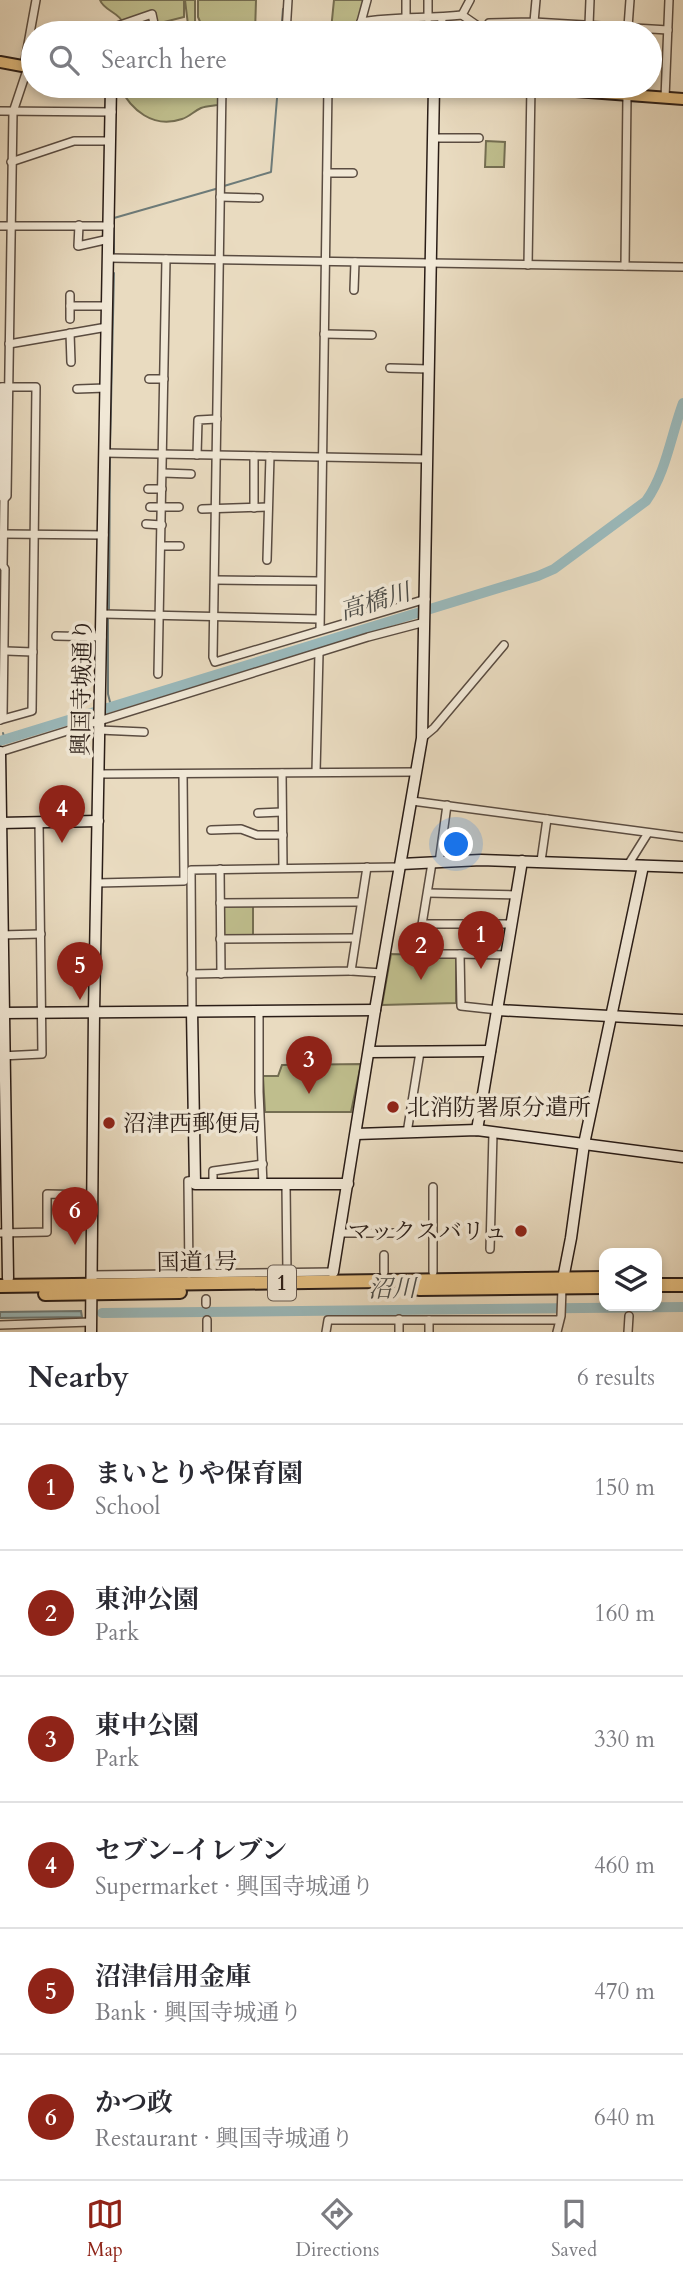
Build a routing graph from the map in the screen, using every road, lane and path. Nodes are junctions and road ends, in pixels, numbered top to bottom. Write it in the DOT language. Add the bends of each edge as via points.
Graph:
graph roads {
  1 [pos="36,0"];
  2 [pos="288,0"];
  3 [pos="368,0"];
  4 [pos="407,0"];
  5 [pos="428,0"];
  6 [pos="470,0"];
  7 [pos="536,0"];
  8 [pos="590,0"];
  9 [pos="630,0"];
  10 [pos="669,0"];
  11 [pos="462,15"];
  12 [pos="406,16"];
  13 [pos="428,18"];
  14 [pos="442,18"];
  15 [pos="33,21"];
  16 [pos="132,21"];
  17 [pos="153,21"];
  18 [pos="287,21"];
  19 [pos="361,21"];
  20 [pos="368,21"];
  21 [pos="442,21"];
  22 [pos="471,21"];
  23 [pos="534,21"];
  24 [pos="589,21"];
  25 [pos="628,21"];
  26 [pos="662,30"];
  27 [pos="668,30"];
  28 [pos="0,62"];
  29 [pos="21,66"];
  30 [pos="21,88"];
  31 [pos="111,98"];
  32 [pos="222,98"];
  33 [pos="328,98"];
  34 [pos="434,98"];
  35 [pos="531,98"];
  36 [pos="627,98"];
  37 [pos="662,98"];
  38 [pos="666,98"];
  39 [pos="683,99"];
  40 [pos="0,111"];
  41 [pos="13,112"];
  42 [pos="112,113"];
  43 [pos="433,138"];
  44 [pos="479,138"];
  45 [pos="111,141"];
  46 [pos="11,162"];
  47 [pos="327,173"];
  48 [pos="353,173"];
  49 [pos="221,191"];
  50 [pos="259,198"];
  51 [pos="79,225"];
  52 [pos="0,226"];
  53 [pos="11,226"];
  54 [pos="110,226"];
  55 [pos="109,239"];
  56 [pos="108,258"];
  57 [pos="166,259"];
  58 [pos="220,260"];
  59 [pos="325,262"];
  60 [pos="355,262"];
  61 [pos="431,263"];
  62 [pos="528,265"];
  63 [pos="625,266"];
  64 [pos="683,267"];
  65 [pos="354,290"];
  66 [pos="70,295"];
  67 [pos="70,306"];
  68 [pos="107,306"];
  69 [pos="70,319"];
  70 [pos="107,327"];
  71 [pos="70,333"];
  72 [pos="324,334"];
  73 [pos="372,335"];
  74 [pos="9,344"];
  75 [pos="71,362"];
  76 [pos="390,368"];
  77 [pos="429,369"];
  78 [pos="149,379"];
  79 [pos="164,379"];
  80 [pos="4,387"];
  81 [pos="106,388"];
  82 [pos="77,389"];
  83 [pos="217,419"];
  84 [pos="104,453"];
  85 [pos="163,455"];
  86 [pos="198,455"];
  87 [pos="217,455"];
  88 [pos="254,456"];
  89 [pos="270,456"];
  90 [pos="321,457"];
  91 [pos="428,459"];
  92 [pos="163,473"];
  93 [pos="191,474"];
  94 [pos="148,489"];
  95 [pos="162,489"];
  96 [pos="2,499"];
  97 [pos="150,507"];
  98 [pos="162,507"];
  99 [pos="268,507"];
  100 [pos="178,508"];
  101 [pos="216,508"];
  102 [pos="254,508"];
  103 [pos="202,509"];
  104 [pos="146,524"];
  105 [pos="162,525"];
  106 [pos="3,534"];
  107 [pos="35,535"];
  108 [pos="104,535"];
  109 [pos="161,545"];
  110 [pos="180,546"];
  111 [pos="267,560"];
  112 [pos="1,566"];
  113 [pos="215,580"];
  114 [pos="319,581"];
  115 [pos="426,599"];
  116 [pos="106,614"];
  117 [pos="160,616"];
  118 [pos="214,618"];
  119 [pos="319,619"];
  120 [pos="425,620"];
  121 [pos="320,630"];
  122 [pos="55,636"];
  123 [pos="102,637"];
  124 [pos="504,645"];
  125 [pos="6,651"];
  126 [pos="33,652"];
  127 [pos="319,653"];
  128 [pos="158,674"];
  129 [pos="2,685"];
  130 [pos="100,723"];
  131 [pos="144,732"];
  132 [pos="422,738"];
  133 [pos="0,752"];
  134 [pos="316,772"];
  135 [pos="416,772"];
  136 [pos="282,773"];
  137 [pos="99,774"];
  138 [pos="183,774"];
  139 [pos="412,801"];
  140 [pos="447,804"];
  141 [pos="282,812"];
  142 [pos="258,813"];
  143 [pos="547,819"];
  144 [pos="98,821"];
  145 [pos="39,822"];
  146 [pos="1,823"];
  147 [pos="211,830"];
  148 [pos="649,833"];
  149 [pos="282,835"];
  150 [pos="683,837"];
  151 [pos="522,861"];
  152 [pos="541,861"];
  153 [pos="1,862"];
  154 [pos="436,863"];
  155 [pos="400,865"];
  156 [pos="628,865"];
  157 [pos="643,866"];
  158 [pos="367,867"];
  159 [pos="683,867"];
  160 [pos="283,868"];
  161 [pos="220,869"];
  162 [pos="97,883"];
  163 [pos="428,893"];
  164 [pos="516,895"];
  165 [pos="1,897"];
  166 [pos="360,902"];
  167 [pos="220,903"];
  168 [pos="423,924"];
  169 [pos="511,925"];
  170 [pos="41,934"];
  171 [pos="2,935"];
  172 [pos="220,939"];
  173 [pos="355,939"];
  174 [pos="460,954"];
  175 [pos="507,955"];
  176 [pos="351,971"];
  177 [pos="2,972"];
  178 [pos="382,973"];
  179 [pos="191,974"];
  180 [pos="221,974"];
  181 [pos="375,1010"];
  182 [pos="498,1010"];
  183 [pos="192,1011"];
  184 [pos="259,1011"];
  185 [pos="42,1012"];
  186 [pos="94,1012"];
  187 [pos="2,1013"];
  188 [pos="611,1017"];
  189 [pos="683,1020"];
  190 [pos="490,1051"];
  191 [pos="369,1052"];
  192 [pos="420,1052"];
  193 [pos="3,1056"];
  194 [pos="2,1090"];
  195 [pos="477,1130"];
  196 [pos="407,1133"];
  197 [pos="493,1133"];
  198 [pos="356,1134"];
  199 [pos="584,1144"];
  200 [pos="683,1157"];
  201 [pos="262,1164"];
  202 [pos="194,1181"];
  203 [pos="348,1184"];
  204 [pos="213,1185"];
  205 [pos="263,1185"];
  206 [pos="286,1185"];
  207 [pos="433,1187"];
  208 [pos="3,1195"];
  209 [pos="93,1195"];
  210 [pos="3,1233"];
  211 [pos="340,1233"];
  212 [pos="397,1233"];
  213 [pos="491,1249"];
  214 [pos="384,1255"];
  215 [pos="333,1272"];
  216 [pos="384,1272"];
  217 [pos="433,1272"];
  218 [pos="287,1273"];
  219 [pos="188,1274"];
  220 [pos="683,1277"];
  221 [pos="662,1278"];
  222 [pos="599,1279"];
  223 [pos="4,1282"];
  224 [pos="92,1284"];
  225 [pos="662,1285"];
  226 [pos="683,1285"];
  227 [pos="599,1287"];
  228 [pos="562,1289"];
  229 [pos="0,1294"];
  230 [pos="629,1316"];
  231 [pos="560,1318"];
  232 [pos="207,1320"];
  233 [pos="399,1320"];
  234 [pos="429,1320"];
  235 [pos="0,1325"];
  236 [pos="91,1327"];
  237 [pos="10,1328"];
  238 [pos="207,1332"];
  239 [pos="326,1332"];
  240 [pos="399,1332"];
  241 [pos="429,1332"];
  242 [pos="557,1332"];
  243 [pos="628,1332"];
  1 -- 15 [label="street"];
  2 -- 18 [label="street"];
  3 -- 19 [label="street"];
  4 -- 12 [label="street"];
  5 -- 13 [label="street"];
  6 -- 11 [label="street"];
  7 -- 23 [label="street"];
  8 -- 24 [label="street"];
  9 -- 25 [label="street"];
  10 -- 27 [label="street"];
  11 -- 14 [label="street"];
  11 -- 22 [label="street"];
  12 -- 13 [label="street"];
  12 -- 20 [label="street"];
  13 -- 14 [label="street"];
  14 -- 21 [label="street"];
  16 -- 17 [label="street" via="152,14"];
  26 -- 27 [label="street"];
  27 -- 38 [label="street"];
  28 -- 29 [label="main road"];
  30 -- 41 [label="street"];
  31 -- 42 [label="street, 興国寺城通り"];
  32 -- 49 [label="street"];
  33 -- 47 [label="street"];
  34 -- 43 [label="street"];
  35 -- 62 [label="street"];
  36 -- 63 [label="street"];
  37 -- 38 [label="main road"];
  38 -- 39 [label="main road"];
  40 -- 41 [label="street"];
  41 -- 42 [label="street"];
  41 -- 46 [label="street"];
  42 -- 45 [label="street, 興国寺城通り"];
  43 -- 44 [label="street"];
  43 -- 61 [label="street"];
  45 -- 46 [label="street" via="74,141"];
  45 -- 54 [label="street, 興国寺城通り"];
  46 -- 53 [label="street"];
  47 -- 48 [label="street"];
  47 -- 59 [label="street"];
  49 -- 50 [label="street"];
  49 -- 58 [label="street"];
  51 -- 53 [label="street"];
  51 -- 54 [label="street"];
  51 -- 55 [label="street" via="78,246"];
  52 -- 53 [label="street"];
  53 -- 74 [label="street"];
  54 -- 55 [label="street, 興国寺城通り"];
  55 -- 56 [label="street, 興国寺城通り"];
  56 -- 57 [label="street"];
  56 -- 68 [label="street, 興国寺城通り"];
  57 -- 58 [label="street"];
  57 -- 79 [label="street"];
  58 -- 59 [label="street"];
  58 -- 83 [label="street"];
  59 -- 60 [label="street"];
  59 -- 72 [label="street"];
  60 -- 61 [label="street"];
  60 -- 65 [label="street"];
  61 -- 62 [label="street"];
  61 -- 77 [label="street"];
  62 -- 63 [label="street"];
  63 -- 64 [label="street"];
  66 -- 67 [label="street"];
  67 -- 68 [label="street"];
  67 -- 69 [label="street"];
  68 -- 70 [label="street, 興国寺城通り"];
  70 -- 71 [label="street"];
  70 -- 81 [label="street, 興国寺城通り"];
  71 -- 74 [label="street"];
  71 -- 75 [label="street"];
  72 -- 73 [label="street"];
  72 -- 90 [label="street"];
  74 -- 80 [label="street"];
  76 -- 77 [label="street"];
  77 -- 91 [label="street"];
  78 -- 79 [label="street"];
  79 -- 85 [label="street"];
  80 -- 96 [label="street" via="7,496"];
  80 -- 107 [label="street" via="36,387"];
  81 -- 82 [label="street"];
  81 -- 84 [label="street, 興国寺城通り"];
  83 -- 86 [label="street" via="198,419"];
  83 -- 87 [label="street"];
  84 -- 85 [label="street"];
  84 -- 108 [label="street, 興国寺城通り"];
  85 -- 86 [label="street"];
  85 -- 92 [label="street"];
  86 -- 87 [label="street"];
  87 -- 88 [label="street"];
  87 -- 101 [label="street"];
  88 -- 89 [label="street"];
  88 -- 102 [label="street"];
  89 -- 90 [label="street"];
  89 -- 99 [label="street"];
  90 -- 91 [label="street"];
  90 -- 114 [label="street"];
  91 -- 115 [label="street"];
  92 -- 93 [label="street"];
  92 -- 95 [label="street"];
  94 -- 95 [label="street"];
  95 -- 98 [label="street"];
  96 -- 106 [label="street"];
  97 -- 98 [label="street"];
  98 -- 100 [label="street"];
  98 -- 105 [label="street"];
  99 -- 102 [label="street"];
  99 -- 111 [label="street"];
  101 -- 102 [label="street"];
  101 -- 103 [label="street"];
  101 -- 113 [label="street"];
  104 -- 105 [label="street"];
  105 -- 109 [label="street"];
  106 -- 107 [label="street"];
  106 -- 112 [label="street"];
  107 -- 108 [label="street"];
  107 -- 126 [label="street"];
  108 -- 116 [label="street, 興国寺城通り"];
  109 -- 110 [label="street"];
  109 -- 117 [label="street"];
  112 -- 125 [label="street" via="5,569"];
  113 -- 114 [label="street"];
  113 -- 118 [label="street"];
  114 -- 119 [label="street"];
  115 -- 120 [label="street"];
  115 -- 121 [label="street"];
  116 -- 117 [label="street"];
  116 -- 123 [label="street, 興国寺城通り"];
  117 -- 118 [label="street"];
  117 -- 128 [label="street"];
  118 -- 119 [label="street"];
  118 -- 121 [label="street" via="215,662"];
  119 -- 121 [label="street"];
  120 -- 127 [label="street"];
  120 -- 132 [label="street"];
  122 -- 123 [label="street"];
  123 -- 130 [label="street, 興国寺城通り"];
  124 -- 132 [label="street"];
  125 -- 126 [label="street"];
  125 -- 129 [label="street"];
  126 -- 129 [label="street" via="32,711 0,720"];
  127 -- 130 [label="street"];
  127 -- 134 [label="street"];
  130 -- 131 [label="street"];
  130 -- 133 [label="street"];
  130 -- 137 [label="street, 興国寺城通り"];
  132 -- 135 [label="street"];
  133 -- 146 [label="street"];
  134 -- 135 [label="street"];
  134 -- 136 [label="street"];
  135 -- 139 [label="street"];
  136 -- 138 [label="street"];
  136 -- 141 [label="street"];
  137 -- 138 [label="street"];
  137 -- 144 [label="street, 興国寺城通り"];
  138 -- 162 [label="street" via="184,881"];
  139 -- 140 [label="street"];
  139 -- 155 [label="street"];
  140 -- 143 [label="street"];
  140 -- 154 [label="street"];
  141 -- 142 [label="street"];
  141 -- 149 [label="street"];
  143 -- 148 [label="street"];
  143 -- 152 [label="street"];
  144 -- 145 [label="street"];
  144 -- 162 [label="street, 興国寺城通り"];
  145 -- 146 [label="street"];
  145 -- 170 [label="street"];
  146 -- 153 [label="street"];
  147 -- 149 [label="street"];
  148 -- 150 [label="street"];
  148 -- 156 [label="street"];
  149 -- 160 [label="street"];
  151 -- 152 [label="street"];
  151 -- 154 [label="street"];
  151 -- 164 [label="street"];
  152 -- 156 [label="street"];
  153 -- 165 [label="street"];
  154 -- 155 [label="street"];
  154 -- 163 [label="street"];
  155 -- 158 [label="street"];
  155 -- 178 [label="street"];
  156 -- 157 [label="street"];
  157 -- 159 [label="street"];
  157 -- 188 [label="street"];
  158 -- 160 [label="street"];
  158 -- 166 [label="street"];
  160 -- 161 [label="street"];
  161 -- 167 [label="street"];
  161 -- 179 [label="street" via="191,870"];
  162 -- 186 [label="street, 興国寺城通り"];
  163 -- 164 [label="street"];
  163 -- 168 [label="street"];
  164 -- 169 [label="street"];
  165 -- 171 [label="street"];
  166 -- 167 [label="street"];
  166 -- 173 [label="street"];
  167 -- 172 [label="street"];
  168 -- 169 [label="street"];
  168 -- 174 [label="street" via="418,950 423,954"];
  169 -- 175 [label="street"];
  170 -- 171 [label="street"];
  170 -- 185 [label="street"];
  171 -- 177 [label="street"];
  172 -- 173 [label="street"];
  172 -- 180 [label="street"];
  173 -- 176 [label="street"];
  174 -- 175 [label="street"];
  174 -- 182 [label="street" via="461,1006"];
  175 -- 182 [label="street"];
  176 -- 178 [label="street"];
  176 -- 180 [label="street"];
  177 -- 187 [label="street"];
  178 -- 181 [label="street"];
  179 -- 180 [label="street"];
  179 -- 183 [label="street"];
  181 -- 184 [label="street"];
  181 -- 191 [label="street"];
  182 -- 188 [label="street"];
  182 -- 190 [label="street"];
  183 -- 184 [label="street"];
  183 -- 186 [label="street"];
  183 -- 202 [label="street"];
  184 -- 201 [label="street"];
  185 -- 186 [label="street"];
  185 -- 187 [label="street"];
  185 -- 193 [label="street" via="42,1054"];
  186 -- 209 [label="street, 興国寺城通り"];
  187 -- 193 [label="street"];
  188 -- 189 [label="street"];
  188 -- 199 [label="street"];
  190 -- 192 [label="street"];
  190 -- 195 [label="street"];
  191 -- 192 [label="street"];
  191 -- 198 [label="street"];
  192 -- 196 [label="street"];
  193 -- 194 [label="street"];
  194 -- 208 [label="street"];
  195 -- 196 [label="street"];
  195 -- 197 [label="street"];
  196 -- 198 [label="street"];
  197 -- 199 [label="street"];
  197 -- 213 [label="street"];
  198 -- 203 [label="street"];
  199 -- 200 [label="street"];
  199 -- 228 [label="street"];
  201 -- 204 [label="street" via="214,1171"];
  201 -- 205 [label="street"];
  202 -- 204 [label="street"];
  202 -- 219 [label="street" via="188,1181"];
  203 -- 206 [label="street"];
  203 -- 211 [label="street"];
  204 -- 205 [label="street"];
  205 -- 206 [label="street"];
  206 -- 218 [label="street"];
  207 -- 217 [label="street"];
  208 -- 210 [label="street"];
  209 -- 210 [label="street" via="47,1194 47,1232"];
  209 -- 224 [label="street, 興国寺城通り"];
  210 -- 223 [label="street"];
  211 -- 212 [label="street"];
  211 -- 215 [label="street"];
  214 -- 216 [label="street"];
  215 -- 218 [label="street"];
  218 -- 219 [label="street"];
  219 -- 224 [label="street"];
  220 -- 221 [label="highway"];
  222 -- 228 [label="highway, 国道1号 / 1"];
  223 -- 224 [label="highway, 国道1号 / 1"];
  224 -- 228 [label="highway, 国道1号 / 1"];
  224 -- 229 [label="highway, 国道1号 / 1"];
  224 -- 236 [label="street, 興国寺城通り"];
  225 -- 226 [label="highway"];
  227 -- 228 [label="highway, 国道1号 / 1"];
  228 -- 231 [label="street"];
  230 -- 243 [label="street"];
  231 -- 234 [label="street"];
  231 -- 242 [label="street"];
  232 -- 238 [label="street"];
  233 -- 234 [label="street"];
  233 -- 239 [label="street" via="328,1320"];
  233 -- 240 [label="street"];
  234 -- 241 [label="street"];
  235 -- 237 [label="street"];
  236 -- 237 [label="street"];
}
